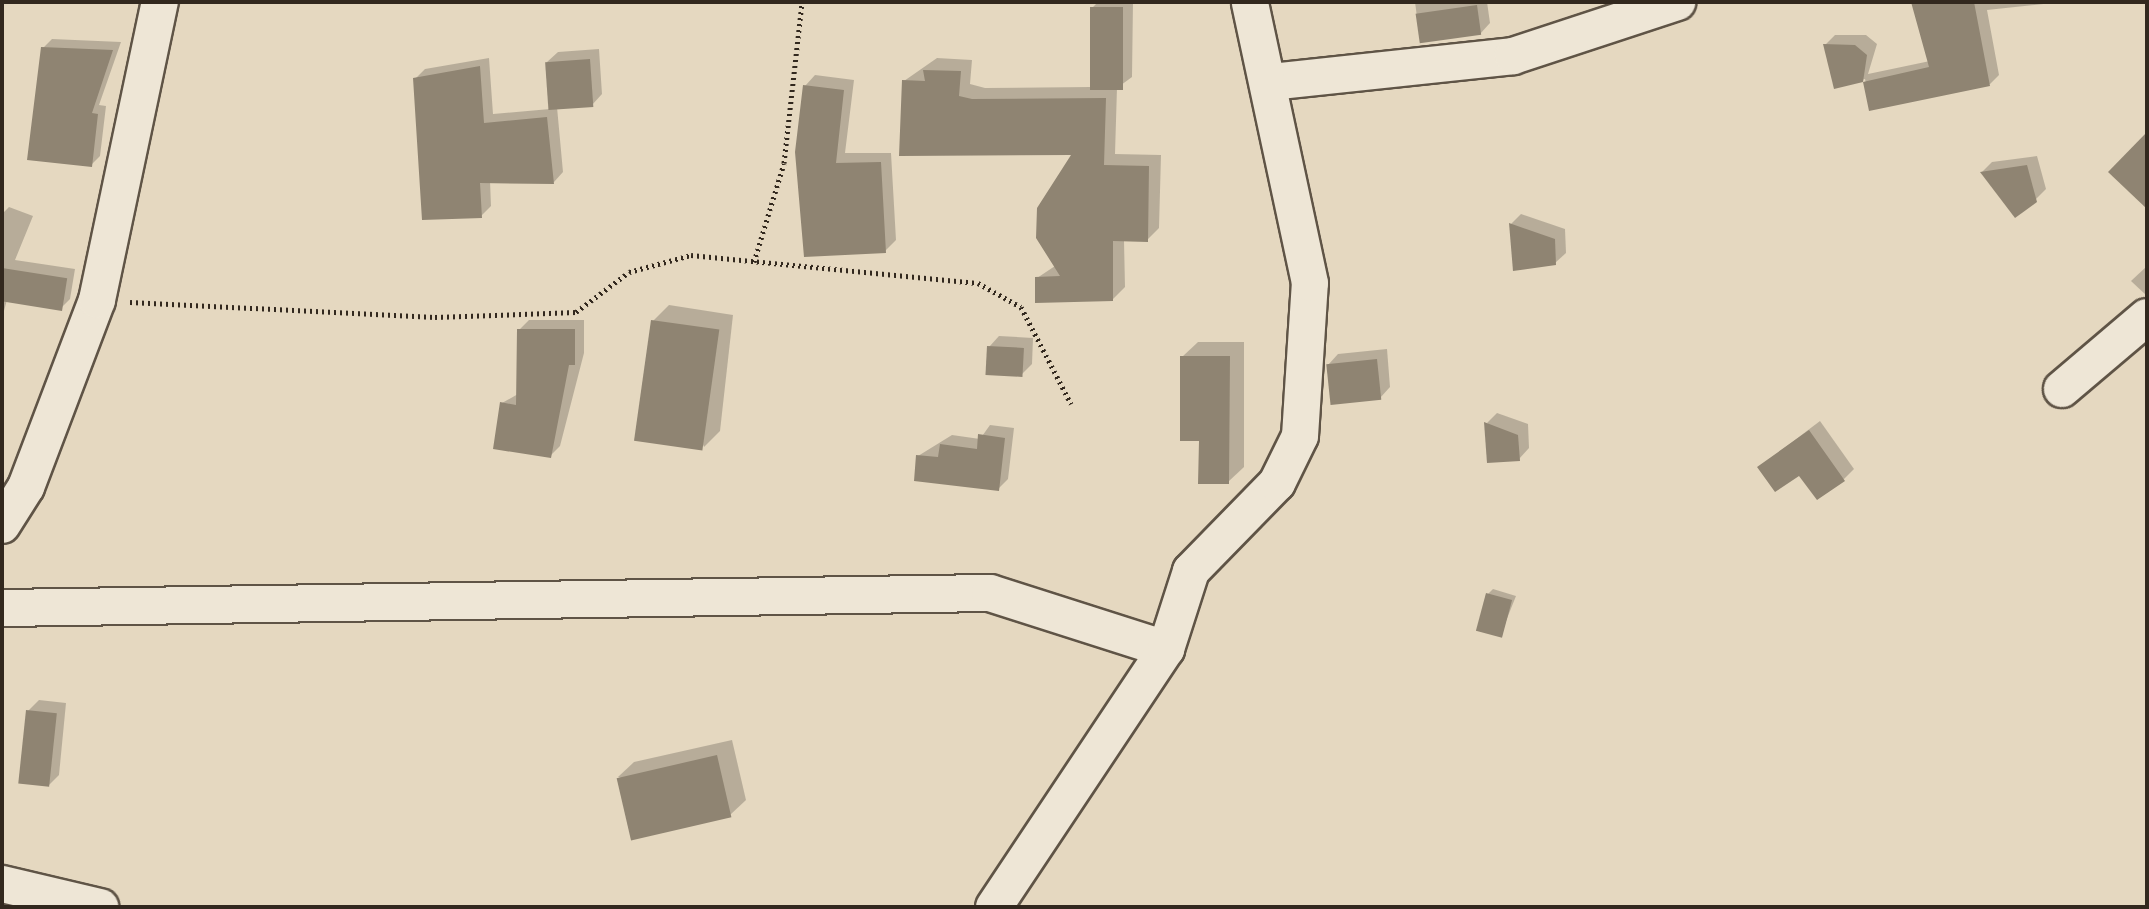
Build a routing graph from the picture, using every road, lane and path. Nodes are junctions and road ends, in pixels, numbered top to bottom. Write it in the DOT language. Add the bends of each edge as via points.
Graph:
graph roads {
  1 [pos="160,2"];
  2 [pos="802,2"];
  3 [pos="1250,2"];
  4 [pos="1677,2"];
  5 [pos="1271,82"];
  6 [pos="754,262"];
  7 [pos="97,300"];
  8 [pos="2147,317"];
  9 [pos="2062,389"];
  10 [pos="1071,404"];
  11 [pos="2,525"];
  12 [pos="2,608"];
  13 [pos="1166,649"];
  14 [pos="2,884"];
  15 [pos="100,907"];
  16 [pos="994,907"];
  1 -- 7 [label="street"];
  2 -- 6 [label="path" via="784,163"];
  3 -- 5 [label="street"];
  4 -- 5 [label="street" via="1513,56"];
  5 -- 13 [label="street" via="1310,283 1300,436 1277,483 1191,571"];
  6 -- 7 [label="path" via="691,255 651,263 576,312 435,317"];
  6 -- 10 [label="path" via="978,283 1021,307"];
  7 -- 11 [label="street" via="26,487"];
  8 -- 9 [label="street"];
  12 -- 13 [label="street" via="990,593"];
  13 -- 16 [label="street"];
  14 -- 15 [label="street"];
}
